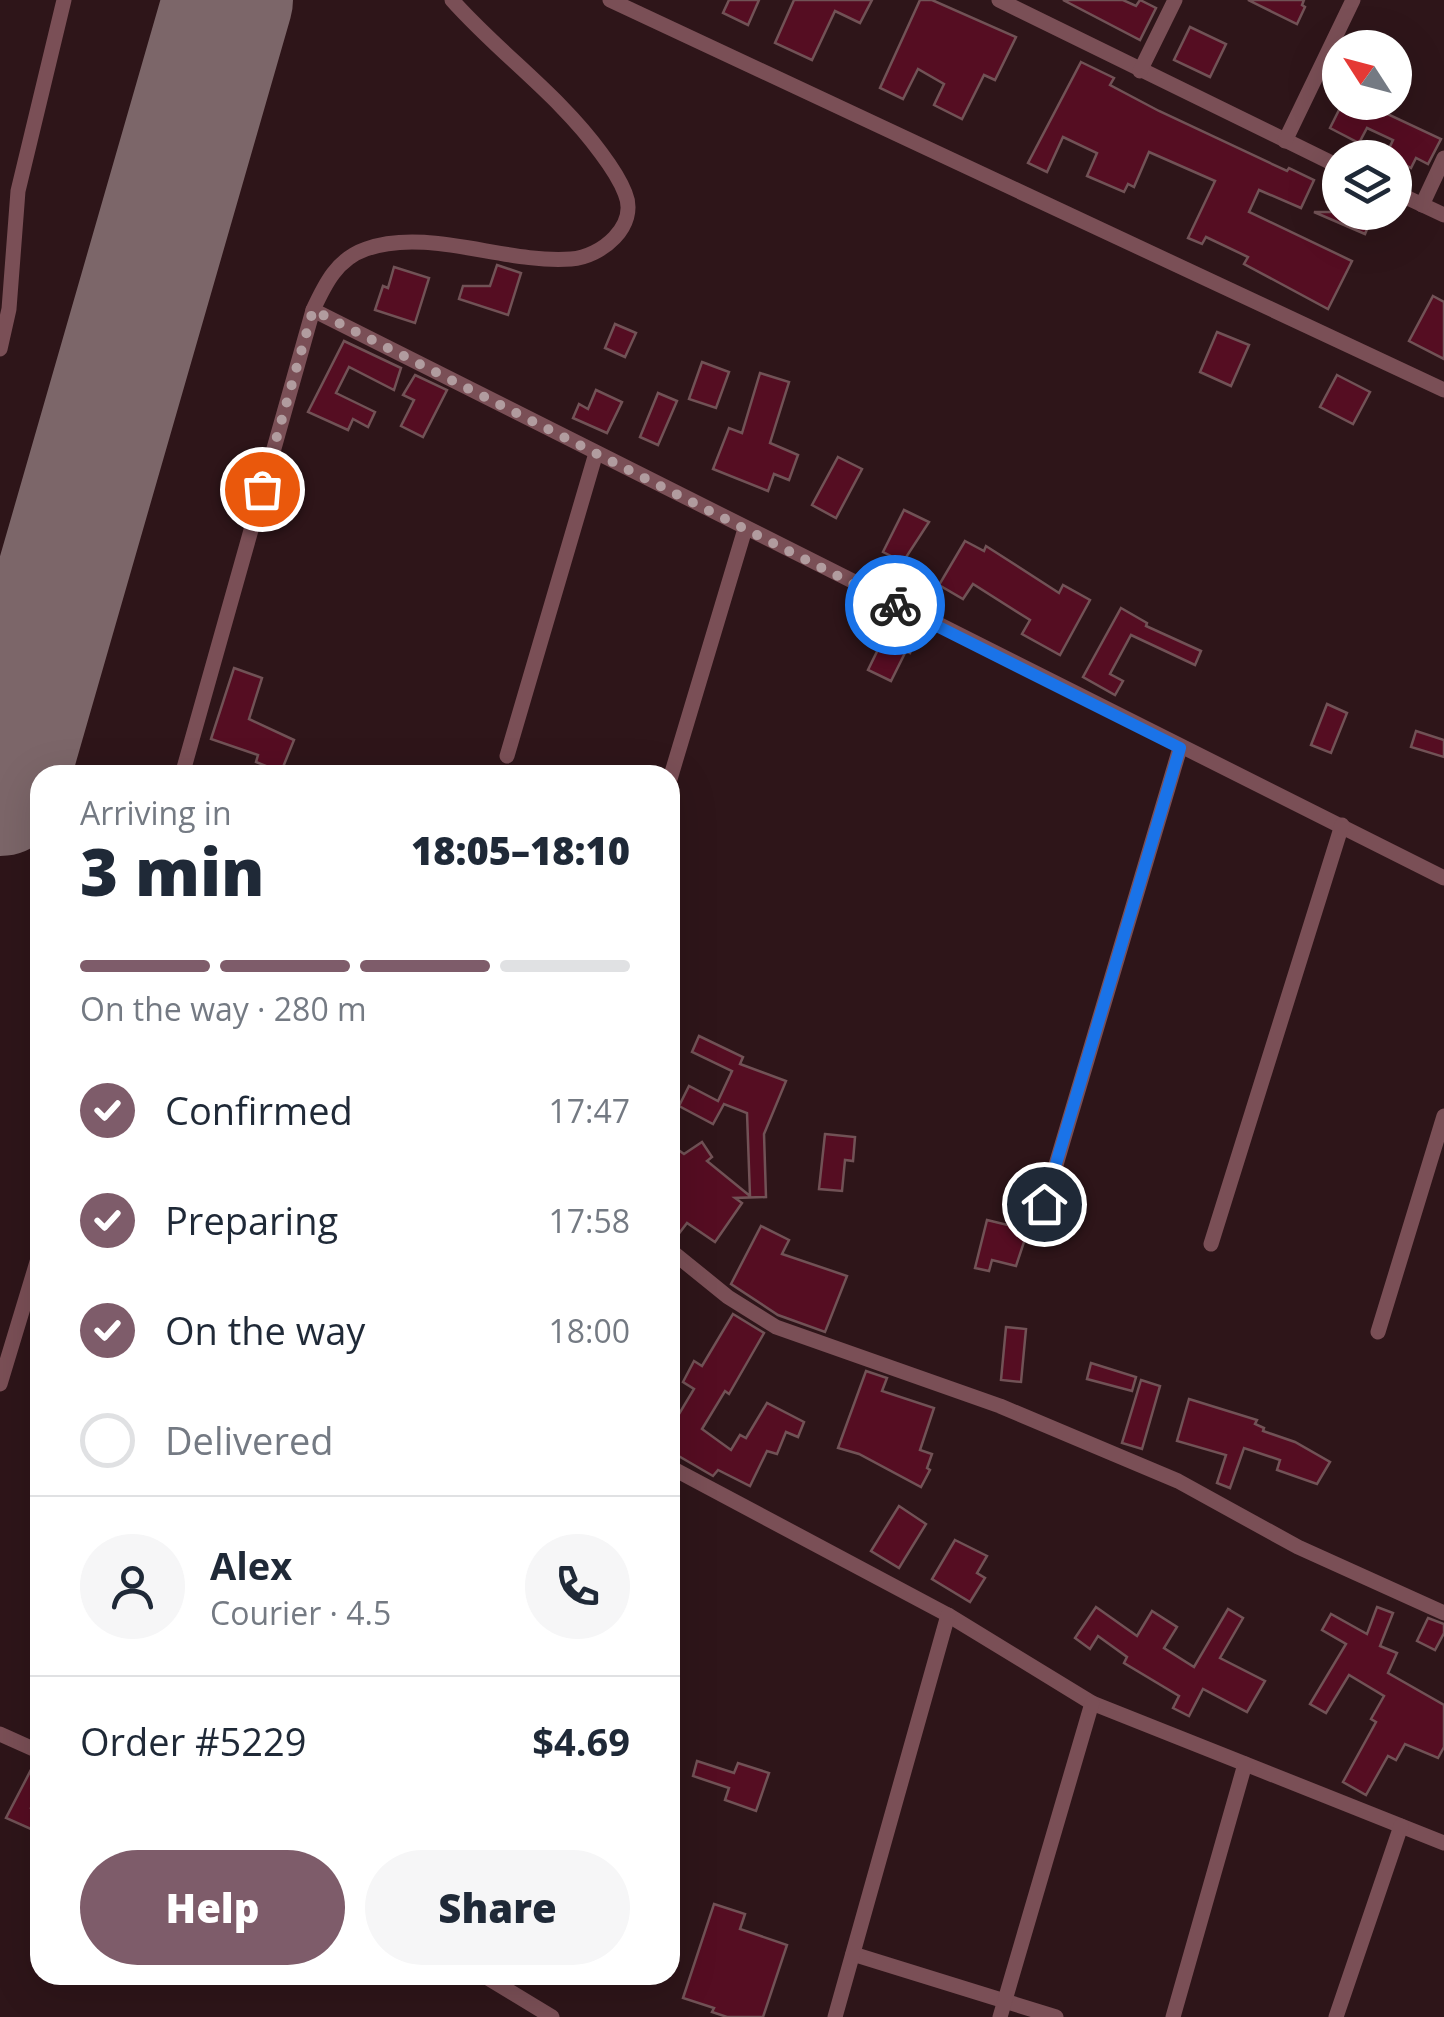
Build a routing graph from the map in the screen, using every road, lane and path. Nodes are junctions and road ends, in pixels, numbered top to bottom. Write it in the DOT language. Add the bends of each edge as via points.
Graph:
graph roads {
  1 [pos="64,0"];
  2 [pos="452,0"];
  3 [pos="999,0"];
  4 [pos="1175,0"];
  5 [pos="1354,0"];
  6 [pos="615,1"];
  7 [pos="1140,71"];
  8 [pos="1285,141"];
  9 [pos="1322,158"];
  10 [pos="1444,158"];
  11 [pos="1412,200"];
  12 [pos="1422,204"];
  13 [pos="1444,214"];
  14 [pos="313,310"];
  15 [pos="0,349"];
  16 [pos="1444,390"];
  17 [pos="596,453"];
  18 [pos="745,529"];
  19 [pos="1180,748"];
  20 [pos="507,756"];
  21 [pos="185,765"];
  22 [pos="674,765"];
  23 [pos="1342,825"];
  24 [pos="1444,878"];
  25 [pos="1444,1116"];
  26 [pos="1044,1204"];
  27 [pos="1211,1244"];
  28 [pos="680,1258"];
  29 [pos="30,1285"];
  30 [pos="1378,1332"];
  31 [pos="0,1384"];
  32 [pos="680,1472"];
  33 [pos="1444,1613"];
  34 [pos="948,1614"];
  35 [pos="1092,1704"];
  36 [pos="0,1734"];
  37 [pos="30,1748"];
  38 [pos="1245,1764"];
  39 [pos="1401,1826"];
  40 [pos="1444,1843"];
  41 [pos="854,1954"];
  42 [pos="499,1985"];
  43 [pos="1002,2010"];
  44 [pos="552,2017"];
  45 [pos="836,2017"];
  46 [pos="1056,2017"];
  47 [pos="1173,2017"];
  48 [pos="1336,2017"];
  1 -- 15 [label="street" via="18,191 10,308"];
  2 -- 14 [label="street" via="558,100 603,155 627,196 625,225 604,250 572,259 398,241 362,250 331,273"];
  3 -- 7 [label="street"];
  4 -- 7 [label="street"];
  5 -- 8 [label="street"];
  6 -- 16 [label="street"];
  7 -- 8 [label="street"];
  8 -- 9 [label="street"];
  10 -- 12 [label="street"];
  11 -- 12 [label="street"];
  12 -- 13 [label="street"];
  14 -- 17 [label="street"];
  14 -- 21 [label="street"];
  17 -- 18 [label="street"];
  17 -- 20 [label="street"];
  18 -- 19 [label="street"];
  18 -- 22 [label="street"];
  19 -- 23 [label="street"];
  19 -- 26 [label="street"];
  23 -- 24 [label="street"];
  23 -- 27 [label="street"];
  25 -- 30 [label="street"];
  28 -- 33 [label="street" via="776,1327 1000,1406 1178,1481 1298,1547"];
  29 -- 31 [label="street"];
  32 -- 34 [label="street"];
  34 -- 35 [label="street"];
  34 -- 41 [label="street"];
  35 -- 38 [label="street"];
  35 -- 43 [label="street"];
  36 -- 37 [label="street"];
  38 -- 39 [label="street"];
  38 -- 47 [label="street"];
  39 -- 40 [label="street"];
  39 -- 48 [label="street"];
  41 -- 43 [label="street"];
  41 -- 45 [label="street"];
  42 -- 44 [label="street"];
  43 -- 46 [label="street"];
}
